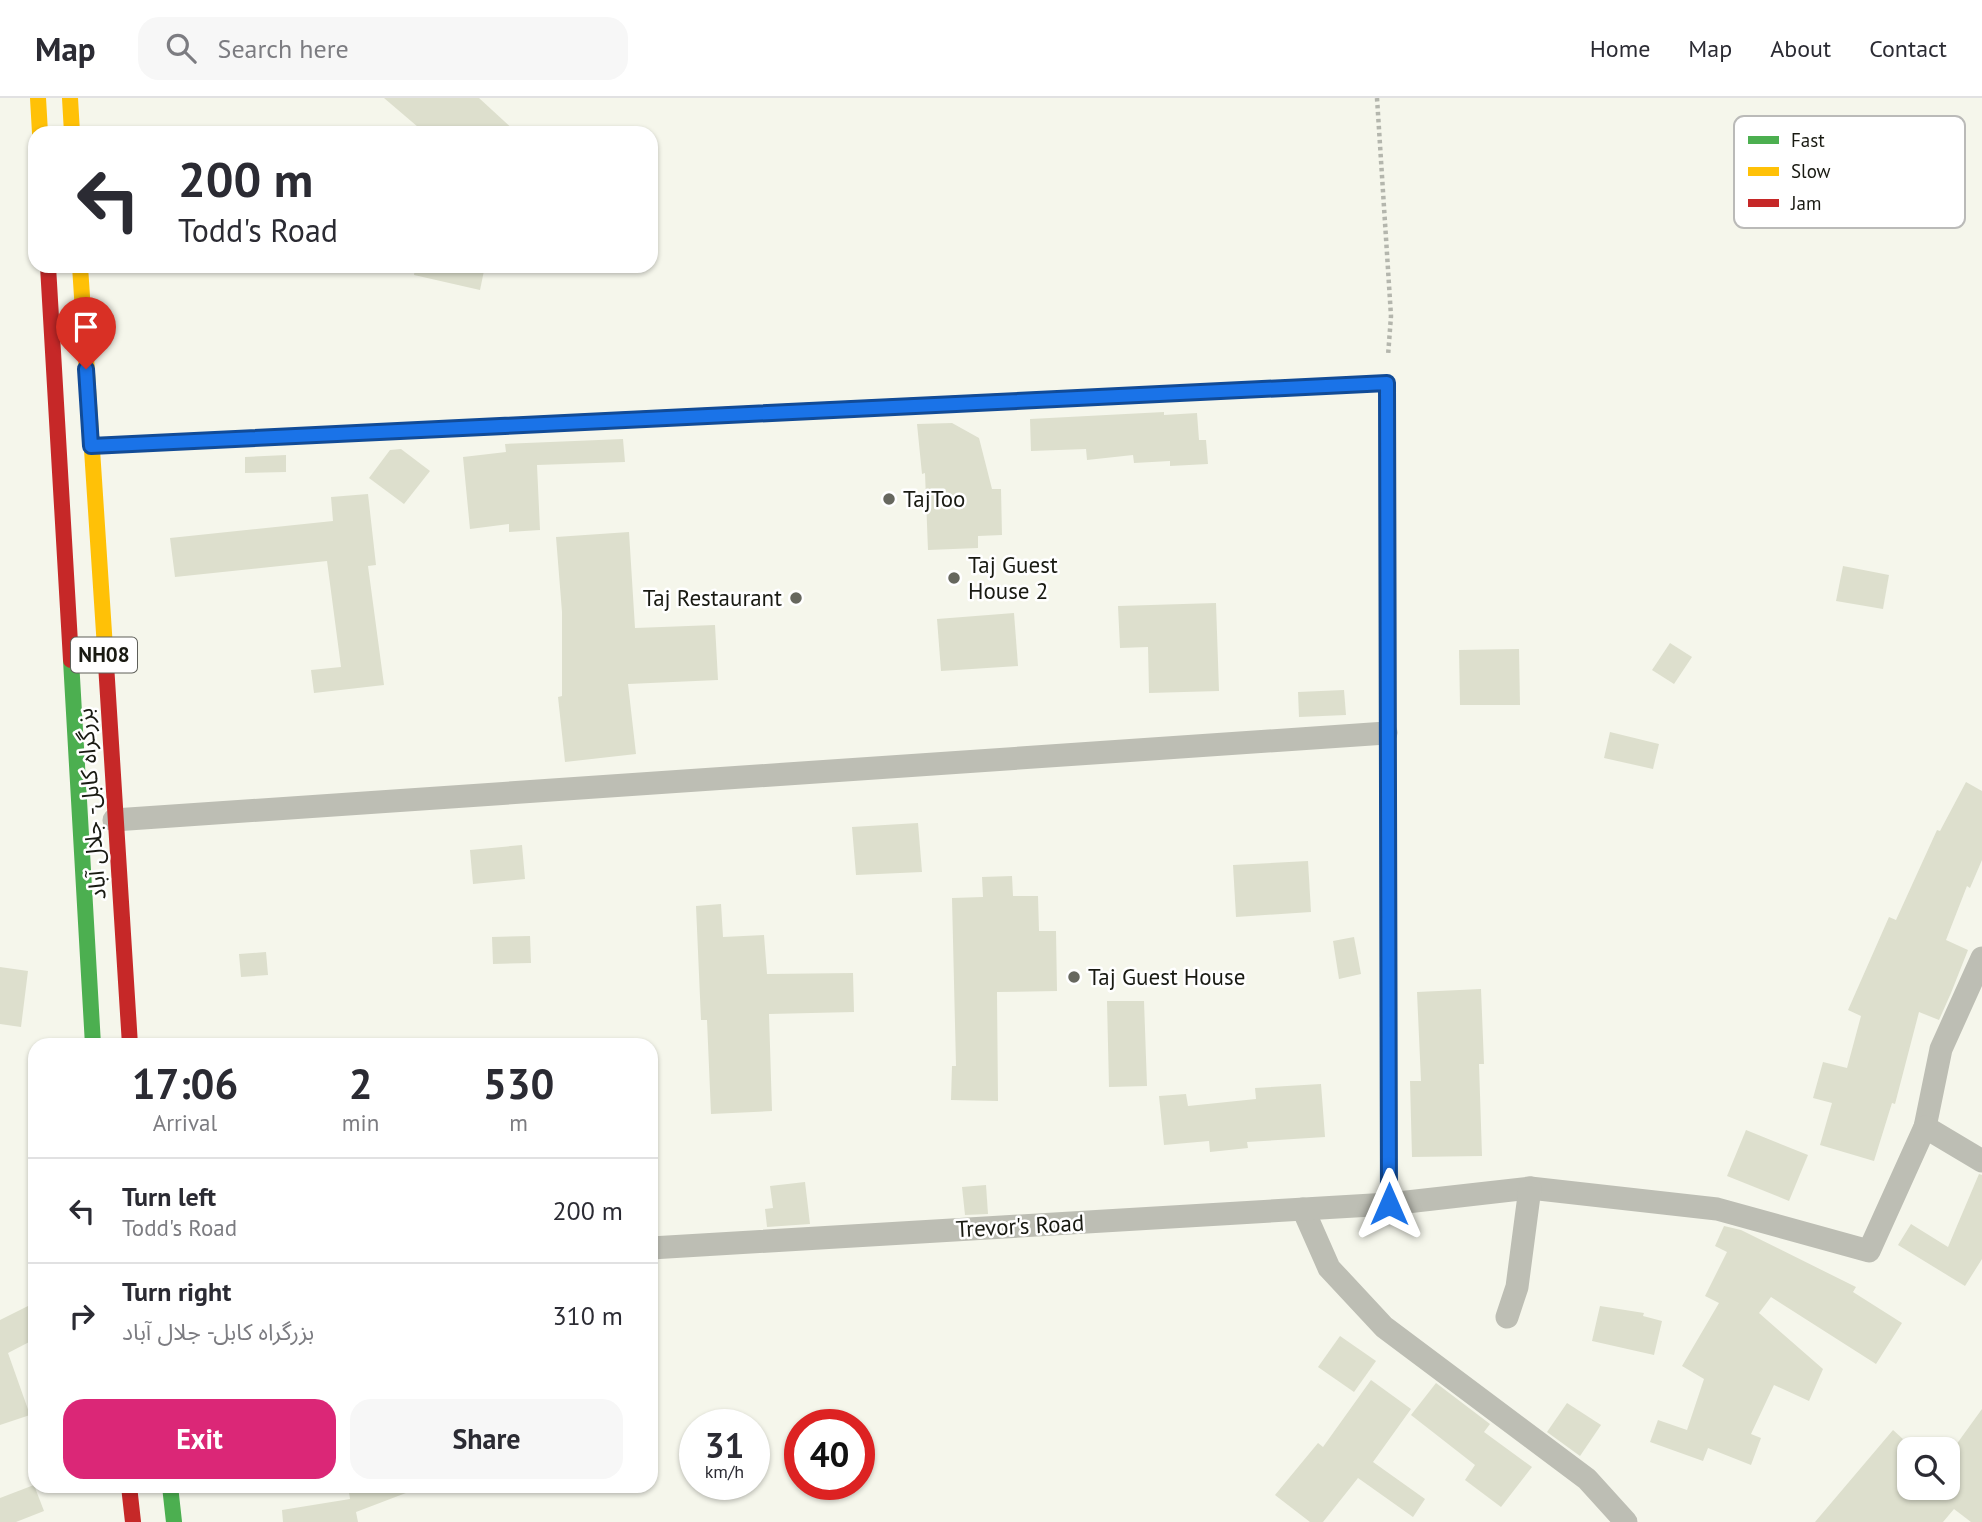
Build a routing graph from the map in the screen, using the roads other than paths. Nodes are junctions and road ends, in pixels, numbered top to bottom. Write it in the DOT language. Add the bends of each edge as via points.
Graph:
graph roads {
  1 [pos="38,98"];
  2 [pos="70,98"];
  3 [pos="40,126"];
  4 [pos="72,126"];
  5 [pos="48,273"];
  6 [pos="80,273"];
  7 [pos="91,446"];
  8 [pos="1387,733"];
  9 [pos="114,820"];
  10 [pos="1982,958"];
  11 [pos="93,1038"];
  12 [pos="130,1038"];
  13 [pos="1925,1127"];
  14 [pos="1982,1161"];
  15 [pos="1530,1188"];
  16 [pos="1389,1204"];
  17 [pos="1303,1209"];
  18 [pos="658,1248"];
  19 [pos="1507,1317"];
  20 [pos="130,1493"];
  21 [pos="171,1493"];
  22 [pos="133,1522"];
  23 [pos="174,1522"];
  24 [pos="1626,1522"];
  1 -- 3 [label="main road"];
  2 -- 4 [label="main road"];
  5 -- 11 [label="main road, بزرگراه کابل- جلال آباد / NH08"];
  6 -- 7 [label="main road, بزرگراه کابل- جلال آباد / NH08"];
  7 -- 8 [label="main road" via="1387,383"];
  7 -- 9 [label="main road, بزرگراه کابل- جلال آباد / NH08"];
  8 -- 9 [label="street"];
  8 -- 16 [label="main road"];
  9 -- 12 [label="main road, بزرگراه کابل- جلال آباد / NH08"];
  10 -- 13 [label="street" via="1941,1049"];
  13 -- 14 [label="street"];
  13 -- 15 [label="street, Trevor's Road" via="1870,1251 1717,1209"];
  15 -- 16 [label="street, Trevor's Road"];
  15 -- 19 [label="street" via="1517,1287"];
  16 -- 17 [label="street, Trevor's Road"];
  17 -- 18 [label="street, Trevor's Road"];
  17 -- 24 [label="street" via="1329,1268 1384,1327 1587,1479"];
  20 -- 22 [label="main road"];
  21 -- 23 [label="main road"];
}
